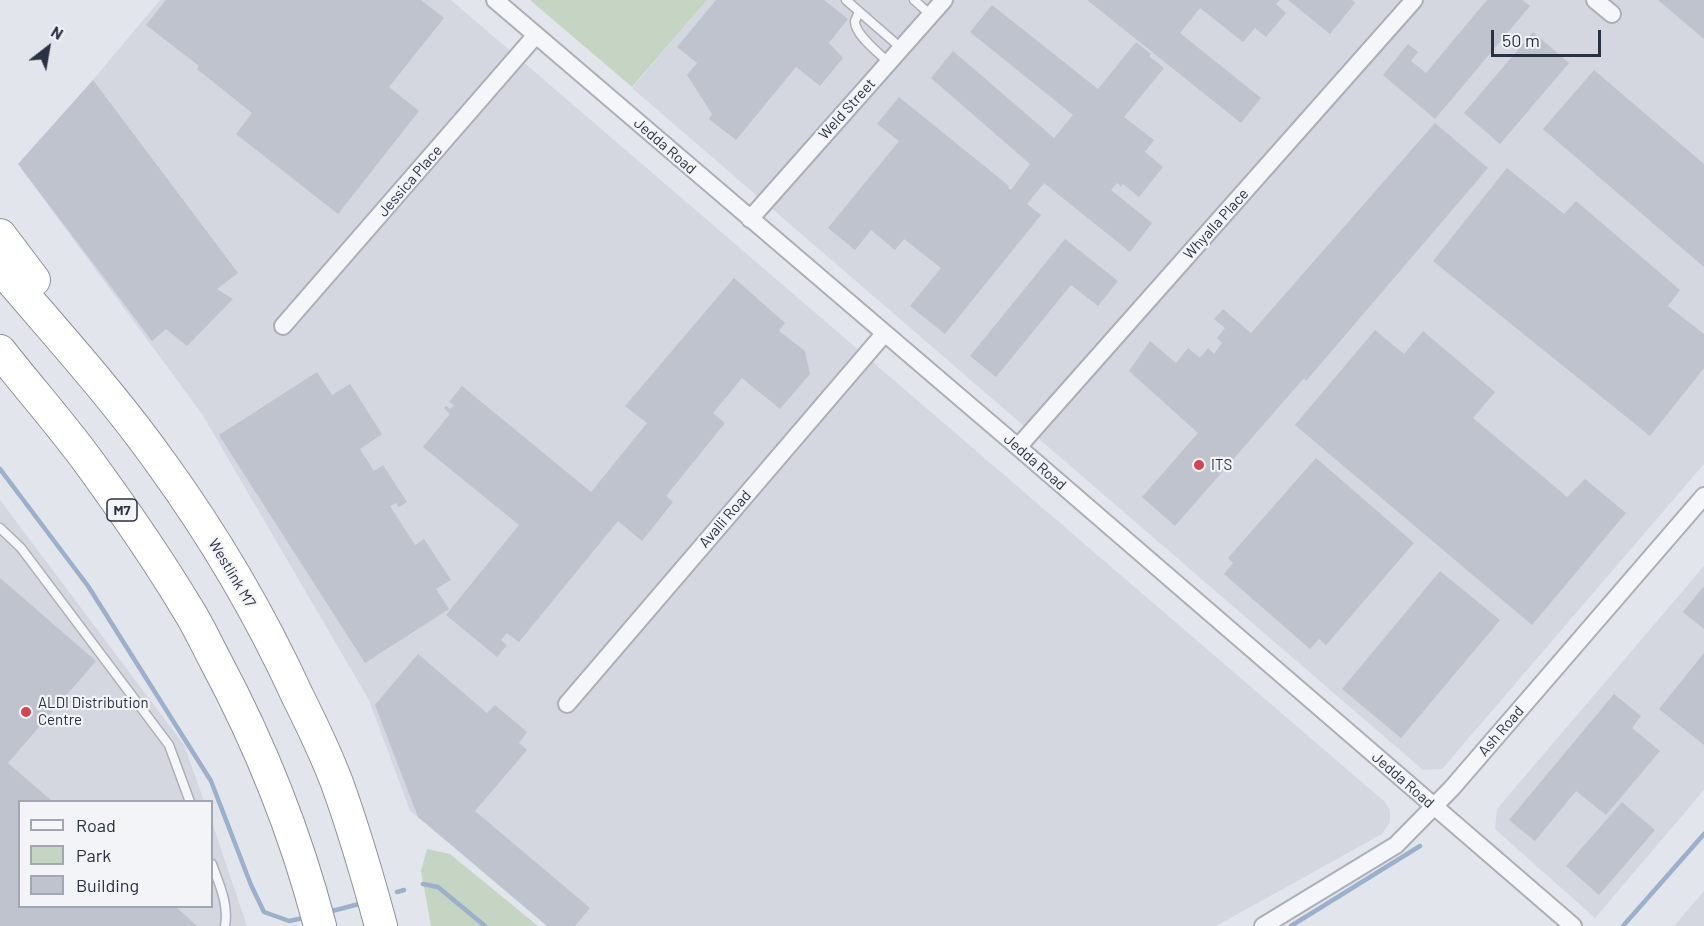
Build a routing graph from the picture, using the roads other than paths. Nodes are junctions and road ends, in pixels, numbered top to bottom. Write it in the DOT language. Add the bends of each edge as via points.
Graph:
graph roads {
  1 [pos="495,0"];
  2 [pos="846,0"];
  3 [pos="914,0"];
  4 [pos="944,0"];
  5 [pos="1414,0"];
  6 [pos="1595,0"];
  7 [pos="860,12"];
  8 [pos="1612,14"];
  9 [pos="931,15"];
  10 [pos="536,35"];
  11 [pos="901,48"];
  12 [pos="888,62"];
  13 [pos="750,219"];
  14 [pos="0,235"];
  15 [pos="0,267"];
  16 [pos="284,326"];
  17 [pos="884,334"];
  18 [pos="0,351"];
  19 [pos="0,369"];
  20 [pos="1018,447"];
  21 [pos="1704,496"];
  22 [pos="202,522"];
  23 [pos="0,528"];
  24 [pos="226,680"];
  25 [pos="567,704"];
  26 [pos="190,800"];
  27 [pos="1434,807"];
  28 [pos="213,867"];
  29 [pos="225,926"];
  30 [pos="320,926"];
  31 [pos="381,926"];
  32 [pos="1263,926"];
  33 [pos="1573,926"];
  1 -- 10 [label="street, Jedda Road"];
  2 -- 7 [label="lane"];
  3 -- 9 [label="lane"];
  4 -- 9 [label="street, Weld Street"];
  5 -- 20 [label="street, Whyalla Place"];
  6 -- 8 [label="street"];
  7 -- 11 [label="lane"];
  7 -- 12 [label="lane" via="856,27"];
  9 -- 11 [label="street, Weld Street"];
  10 -- 13 [label="street, Jedda Road"];
  10 -- 16 [label="street, Jessica Place"];
  11 -- 12 [label="street, Weld Street"];
  12 -- 13 [label="street, Weld Street"];
  13 -- 17 [label="street, Jedda Road"];
  14 -- 22 [label="highway" via="154,434"];
  15 -- 22 [label="highway, Westlink M7" via="117,406"];
  17 -- 20 [label="street, Jedda Road"];
  17 -- 25 [label="street, Avalli Road"];
  18 -- 24 [label="highway, M7" via="87,460 152,553 189,610"];
  19 -- 24 [label="highway" via="59,444"];
  20 -- 27 [label="street, Jedda Road"];
  21 -- 27 [label="street, Ash Road"];
  22 -- 31 [label="highway, Westlink M7" via="250,600 333,773"];
  23 -- 26 [label="lane" via="18,544 169,745"];
  24 -- 30 [label="highway, M7" via="289,827"];
  27 -- 32 [label="street, Ash Road" via="1396,845"];
  27 -- 33 [label="street, Jedda Road"];
  28 -- 29 [label="lane" via="225,904"];
}
